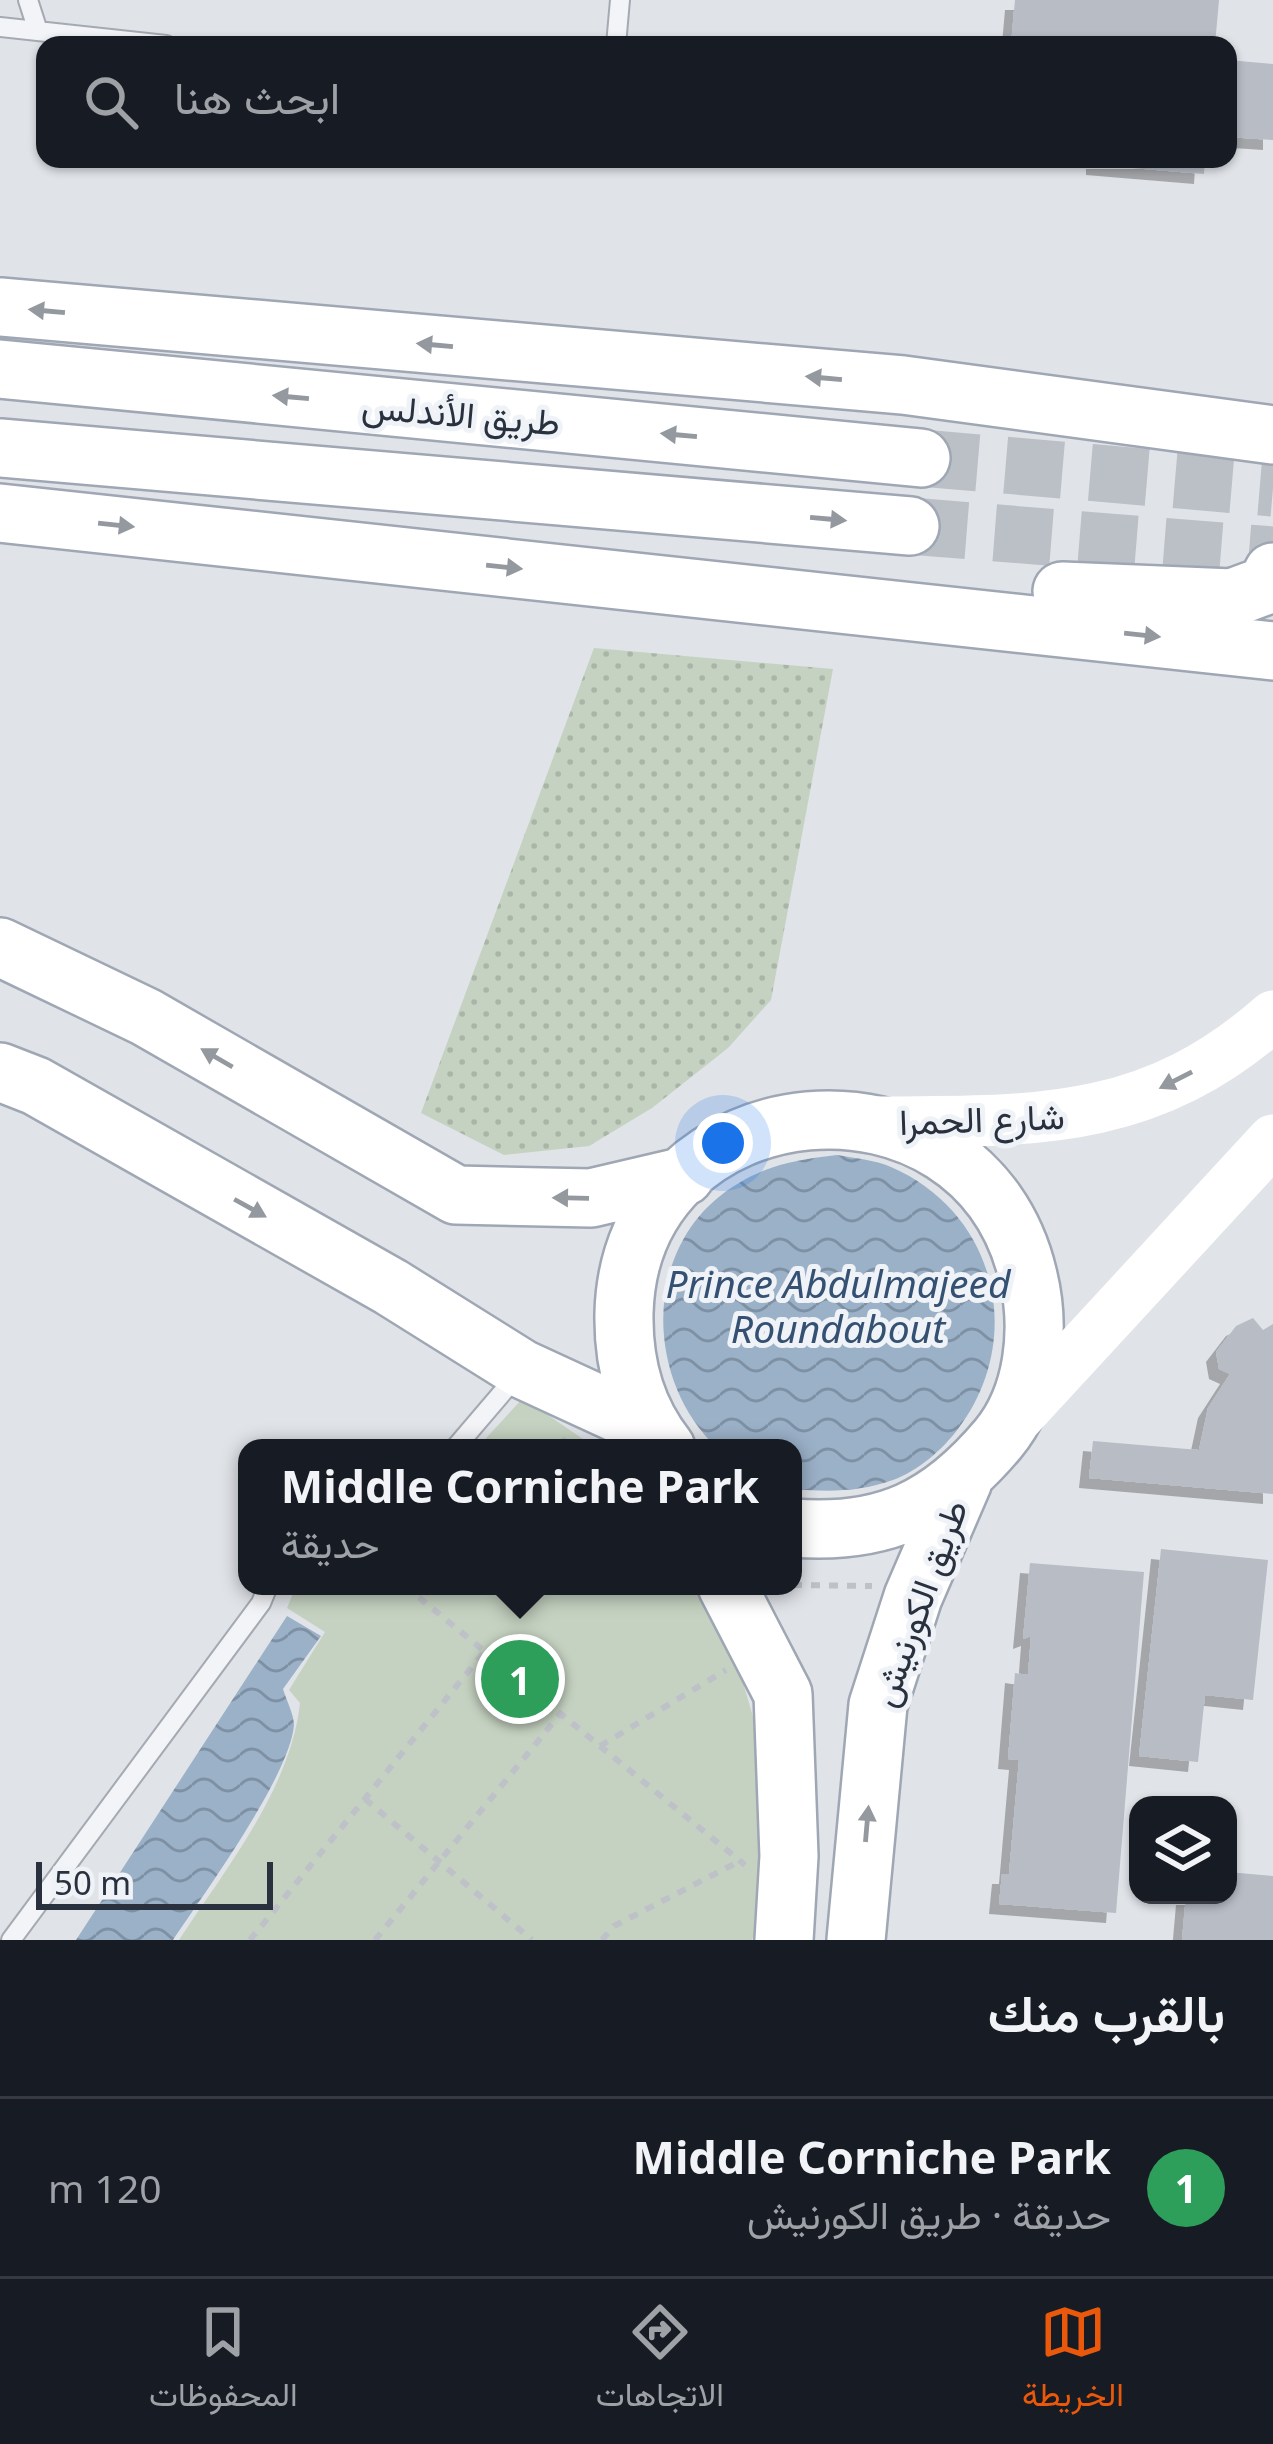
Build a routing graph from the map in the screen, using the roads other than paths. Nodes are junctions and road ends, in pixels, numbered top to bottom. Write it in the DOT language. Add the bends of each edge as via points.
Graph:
graph roads {
  1 [pos="28,0"];
  2 [pos="620,0"];
  3 [pos="0,27"];
  4 [pos="38,31"];
  5 [pos="84,36"];
  6 [pos="617,36"];
  7 [pos="0,307"];
  8 [pos="0,369"];
  9 [pos="903,385"];
  10 [pos="1273,409"];
  11 [pos="1273,435"];
  12 [pos="0,448"];
  13 [pos="921,458"];
  14 [pos="1273,474"];
  15 [pos="0,513"];
  16 [pos="910,526"];
  17 [pos="1273,572"];
  18 [pos="928,612"];
  19 [pos="1273,634"];
  20 [pos="1213,642"];
  21 [pos="1273,652"];
  22 [pos="0,947"];
  23 [pos="1273,1016"];
  24 [pos="0,1072"];
  25 [pos="880,1122"];
  26 [pos="1273,1139"];
  27 [pos="685,1176"];
  28 [pos="522,1370"];
  29 [pos="1007,1428"];
  30 [pos="658,1438"];
  31 [pos="462,1439"];
  32 [pos="963,1481"];
  33 [pos="802,1528"];
  34 [pos="261,1595"];
  35 [pos="732,1595"];
  36 [pos="10,1940"];
  37 [pos="784,1940"];
  38 [pos="856,1940"];
  1 -- 4 [label="lane"];
  2 -- 6 [label="lane"];
  3 -- 4 [label="lane"];
  4 -- 5 [label="lane"];
  9 -- 7 [label="main road, one-way"];
  13 -- 8 [label="main road, طريق الأندلس, one-way"];
  9 -- 10 [label="main road"];
  9 -- 11 [label="main road"];
  9 -- 14 [label="main road" via="1068,434 1227,452"];
  12 -- 16 [label="main road, طريق الأندلس, one-way"];
  15 -- 18 [label="main road, one-way"];
  17 -- 18 [label="main road" via="1267,585 1232,598 1049,590"];
  18 -- 20 [label="main road, one-way"];
  19 -- 20 [label="main road"];
  20 -- 21 [label="main road"];
  27 -- 22 [label="main road, one-way" via="591,1198 456,1195 146,1017"];
  23 -- 25 [label="main road, شارع الحمرا, one-way" via="1168,1085 1080,1116"];
  24 -- 28 [label="main road, one-way" via="370,1275"];
  25 -- 27 [label="main road" via="828,1116 776,1124 727,1144"];
  25 -- 29 [label="main road" via="939,1147 987,1189 1020,1243 1035,1305 1031,1368"];
  26 -- 29 [label="main road"];
  27 -- 30 [label="main road" via="656,1211 624,1296 632,1386"];
  28 -- 30 [label="main road"];
  28 -- 31 [label="lane"];
  29 -- 32 [label="main road"];
  32 -- 33 [label="main road" via="912,1513 855,1529"];
  38 -- 32 [label="main road, طريق الكورنيش, one-way" via="878,1705"];
  34 -- 36 [label="lane"];
  35 -- 37 [label="main road" via="783,1694 790,1856"];
}
